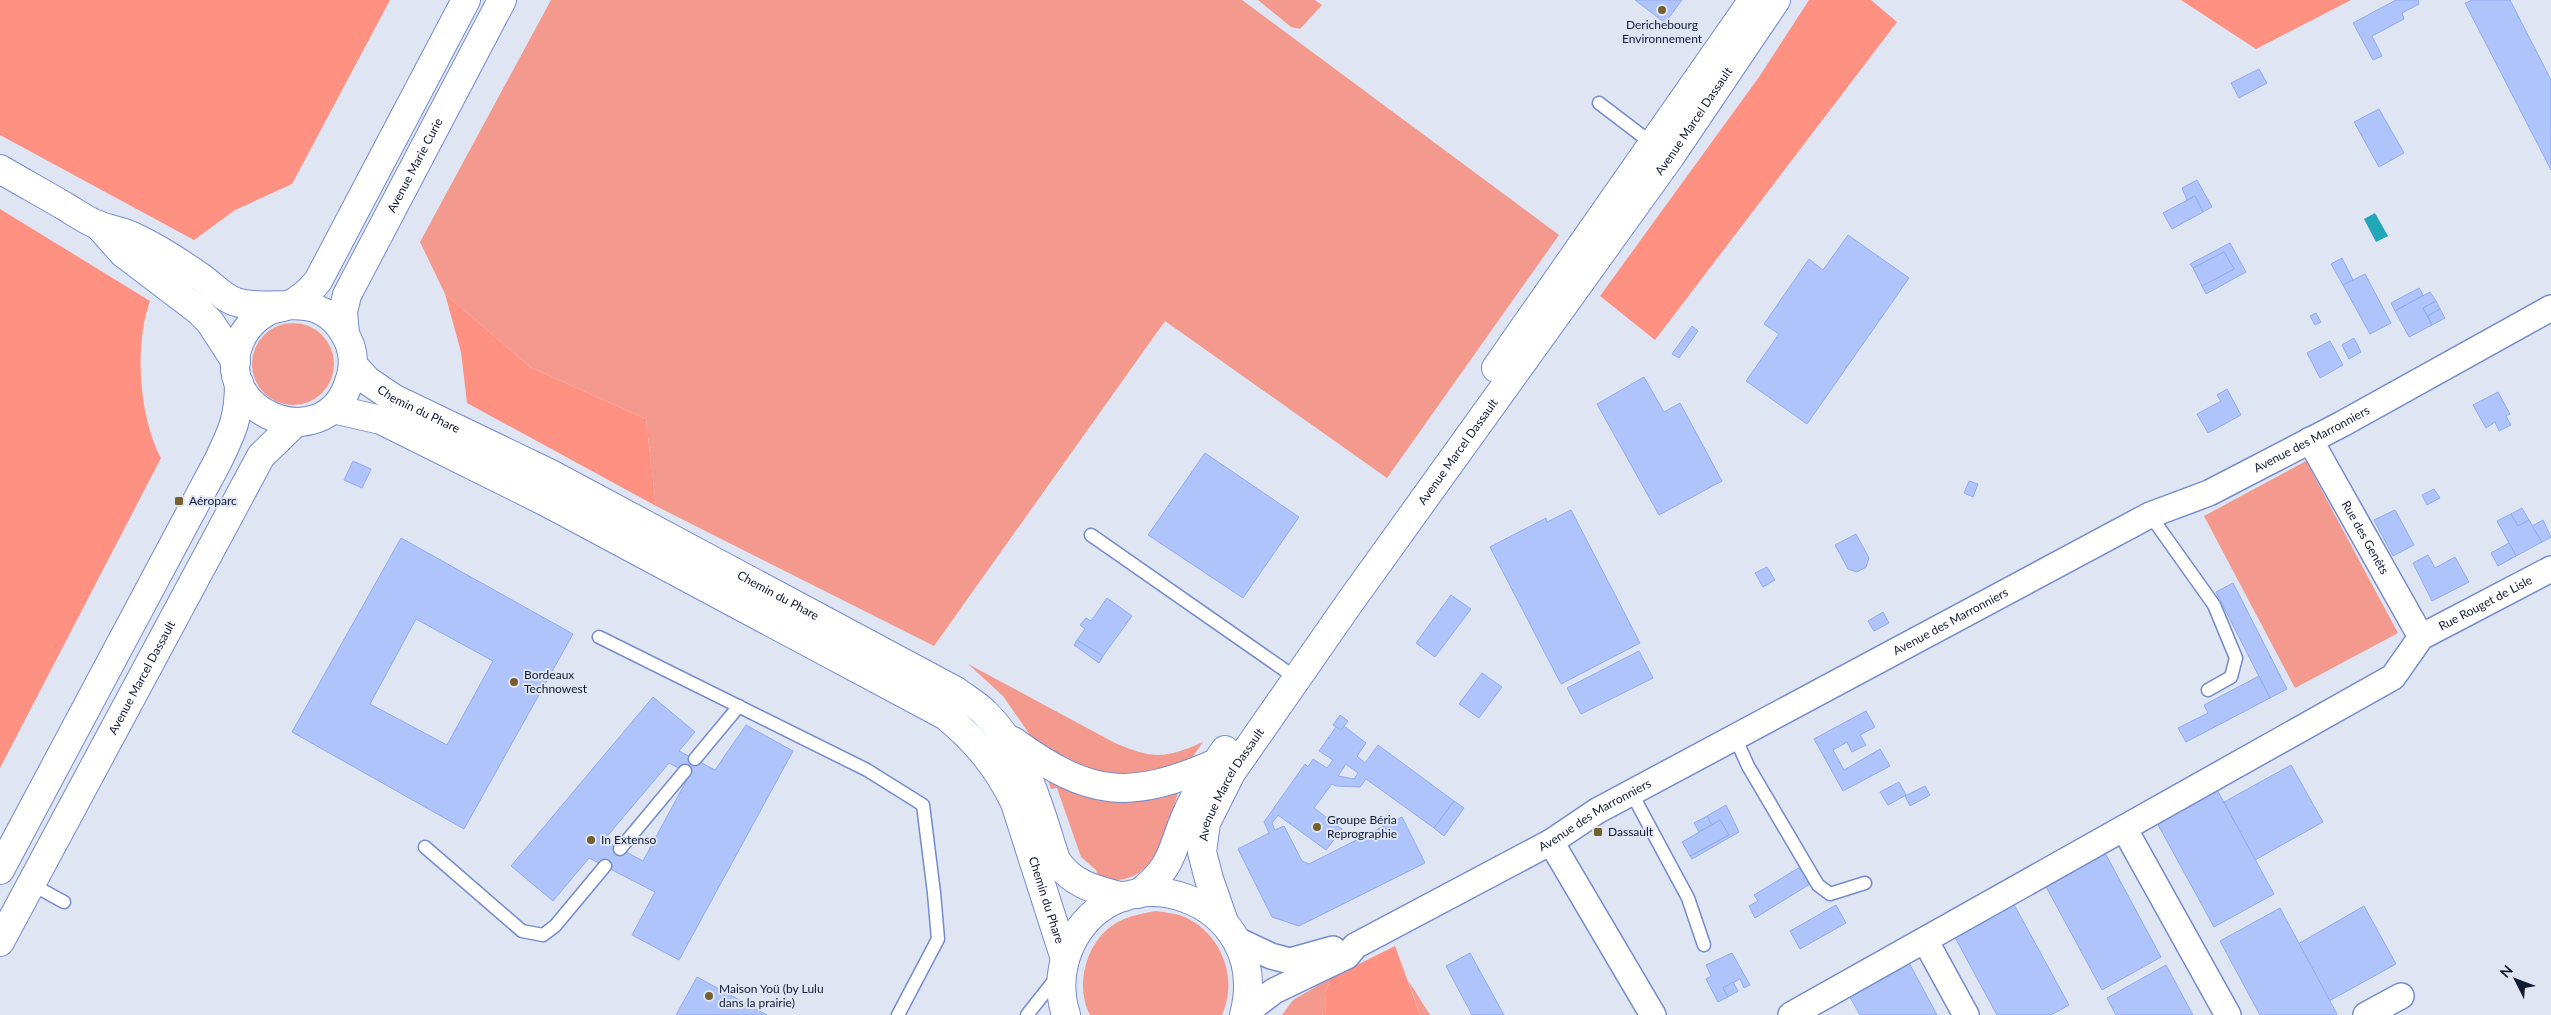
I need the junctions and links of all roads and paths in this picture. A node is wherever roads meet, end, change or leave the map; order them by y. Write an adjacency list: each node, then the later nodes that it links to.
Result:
1 (466, 0): 9 (main road)
2 (502, 0): 11 (main road, Avenue Marie Curie)
3 (1753, 0): 6 (main road, Avenue Marcel Dassault)
4 (1776, 0): 6 (main road, Avenue Marcel Dassault)
5 (1599, 103): 6 (lane)
6 (1662, 151): 22 (main road, Avenue Marcel Dassault)
7 (0, 169): 8 (main road)
8 (98, 225): 9 (main road); 13 (main road)
9 (289, 305): 11 (main road); 13 (main road)
10 (2551, 308): 16 (street, Avenue des Marronniers)
11 (346, 334): 12 (main road)
12 (353, 365): 14 (main road); 25 (main road, Chemin du Phare)
13 (237, 373): 15 (main road); 36 (main road)
14 (333, 409): 15 (main road); 46 (main road, Chemin du Phare)
15 (295, 423): 37 (main road, Avenue Marcel Dassault)
16 (2310, 440): 17 (street, Avenue des Marronniers); 21 (street, Rue des Genêts)
17 (2150, 515): 23 (lane); 26 (street, Avenue des Marronniers)
18 (1091, 535): 22 (lane)
19 (2551, 569): 21 (street, Rue Rouget de Lisle)
20 (599, 637): 24 (lane)
21 (2421, 637): 31 (street)
22 (1289, 673): 28 (main road, Avenue Marcel Dassault); 41 (main road, Avenue Marcel Dassault)
23 (2208, 690)
24 (739, 706): 27 (lane); 49 (lane)
25 (1004, 734): 28 (main road); 39 (main road, Chemin du Phare)
26 (1735, 737): 30 (street, Avenue des Marronniers); 38 (lane)
27 (695, 759)
28 (1216, 763): 39 (main road, Avenue Marcel Dassault)
29 (684, 771): 34 (lane)
30 (1631, 792): 32 (street, Avenue des Marronniers); 44 (lane)
31 (2124, 828): 42 (street); 55 (street)
32 (1551, 842): 45 (street, Avenue des Marronniers); 52 (street)
33 (425, 847): 35 (lane)
34 (620, 849)
35 (605, 866)
36 (0, 869)
37 (31, 884): 40 (lane); 43 (main road, Avenue Marcel Dassault)
38 (1865, 884)
39 (1131, 895): 41 (main road); 46 (main road)
40 (64, 902)
41 (1230, 931): 45 (street, Avenue des Marronniers); 48 (main road, Avenue Marcel Dassault)
42 (1925, 940): 53 (street); 54 (street)
43 (0, 942)
44 (1704, 945)
45 (1355, 946): 48 (street, Avenue des Marronniers)
46 (1064, 963): 50 (lane); 51 (main road)
47 (2401, 996): 56 (street)
48 (1244, 1014)
49 (898, 1015)
50 (1027, 1015)
51 (1066, 1015)
52 (1653, 1015)
53 (1791, 1015)
54 (1966, 1015)
55 (2228, 1015)
56 (2366, 1015)

